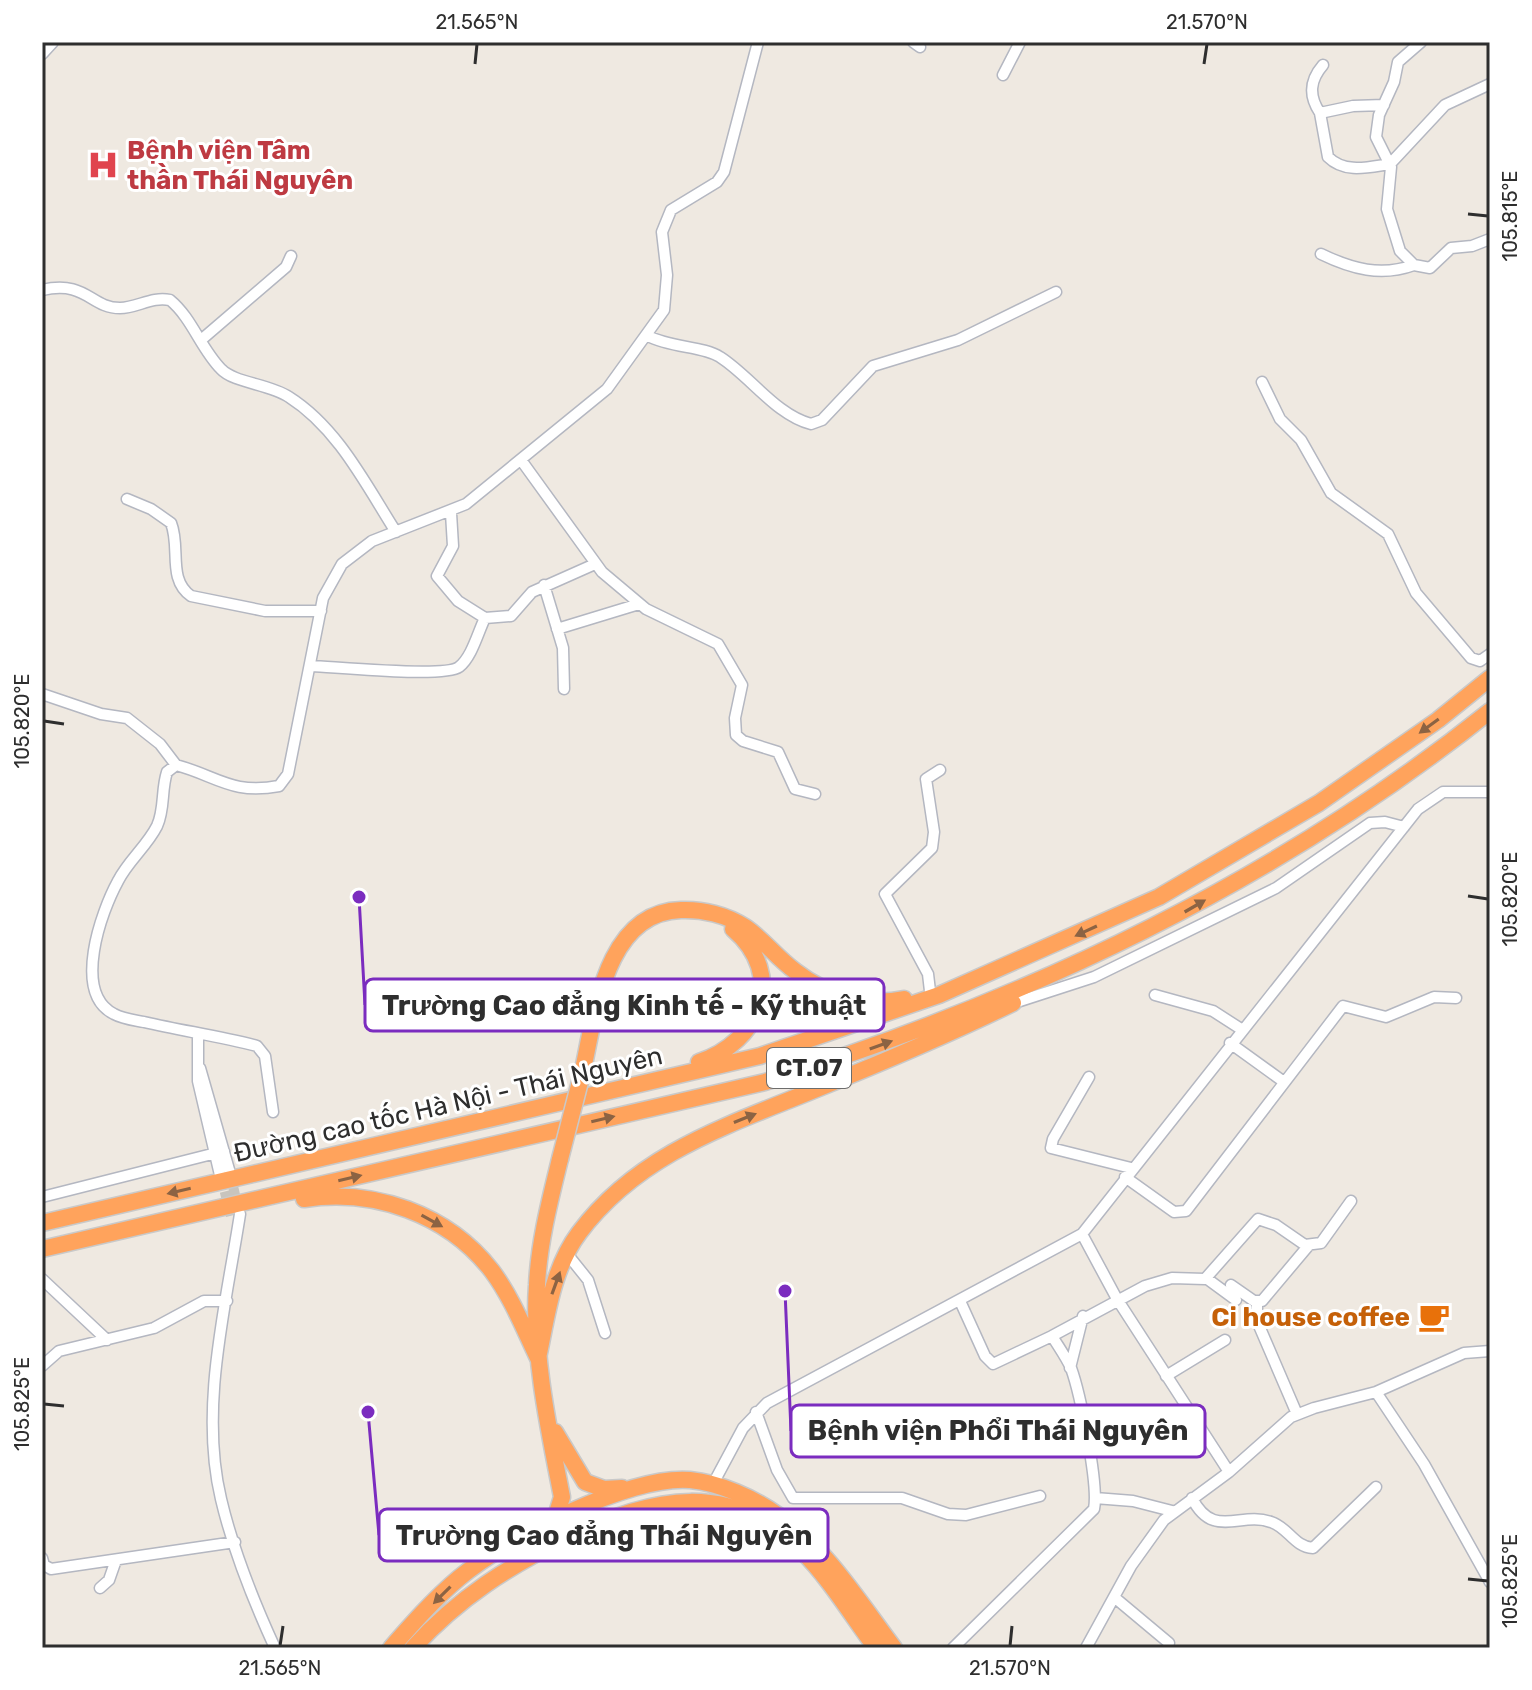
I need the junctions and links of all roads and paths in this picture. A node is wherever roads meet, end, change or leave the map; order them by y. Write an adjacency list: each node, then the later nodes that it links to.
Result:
1 (53, 42): 5 (street)
2 (758, 42): 18 (street)
3 (1020, 42): 7 (street)
4 (1421, 42): 9 (street)
5 (42, 54)
6 (1323, 65): 10 (street)
7 (1003, 75)
8 (1490, 84): 11 (street)
9 (1384, 105): 10 (street); 11 (street)
10 (1320, 113): 11 (street)
11 (1390, 164): 15 (street)
12 (1490, 239): 15 (street)
13 (1321, 254): 15 (street)
14 (291, 256): 19 (street)
15 (1414, 265)
16 (42, 290): 19 (street)
17 (1056, 292): 18 (street)
18 (648, 336): 21 (street)
19 (201, 340): 24 (street)
20 (1262, 382): 33 (street)
21 (521, 460): 23 (street); 25 (street)
22 (127, 499): 28 (street)
23 (451, 513): 24 (street); 29 (street)
24 (396, 532): 28 (street)
25 (595, 564): 26 (street); 27 (street)
26 (544, 585): 29 (street); 30 (street)
27 (639, 604): 30 (street); 40 (street)
28 (321, 611): 32 (street)
29 (485, 618): 32 (street)
30 (557, 629): 34 (street)
31 (1490, 654): 33 (street)
32 (312, 666): 37 (street)
33 (1485, 669): 44 (highway, Đường cao tốc Hà Nội - Thái Nguyên / CT.07, one-way to 44)
34 (564, 689)
35 (42, 694): 37 (street)
36 (1490, 711): 43 (highway, Đường cao tốc Hà Nội - Thái Nguyên / CT.07, one-way to 36)
37 (176, 765): 50 (street)
38 (940, 770): 45 (street)
39 (1490, 792): 41 (street)
40 (815, 794)
41 (1404, 827): 48 (street); 49 (street)
42 (717, 914): 45 (highway); 55 (highway); 81 (highway, bridge)
43 (1169, 921): 48 (highway); 65 (highway, Đường cao tốc Hà Nội - Thái Nguyên / CT.07, one-way to 43)
44 (1048, 949): 45 (highway); 55 (highway, Đường cao tốc Hà Nội - Thái Nguyên / CT.07)
45 (930, 991)
46 (1155, 995): 49 (street)
47 (1456, 998): 53 (street)
48 (1014, 1003): 66 (highway, one-way to 48)
49 (1241, 1029): 51 (street)
50 (198, 1035): 54 (street); 56 (street)
51 (1230, 1043): 53 (street); 57 (street)
52 (1089, 1077): 57 (street)
53 (1284, 1082): 57 (street)
54 (273, 1112)
55 (419, 1136): 62 (highway, Đường cao tốc Hà Nội - Thái Nguyên / CT.07, one-way to 62)
56 (219, 1152): 58 (street); 59 (street)
57 (1128, 1173): 63 (street)
58 (225, 1174)
59 (42, 1197)
60 (1351, 1201): 64 (street)
61 (235, 1215): 72 (street)
62 (42, 1223)
63 (1082, 1234): 70 (street); 73 (street)
64 (1309, 1245): 67 (street); 74 (street)
65 (49, 1248): 81 (highway, one-way to 81)
66 (568, 1255): 76 (street); 81 (highway, one-way to 66)
67 (1206, 1278): 70 (street); 71 (street)
68 (42, 1279): 78 (street)
69 (1231, 1285): 74 (street)
70 (1117, 1299): 75 (street); 84 (street)
71 (1236, 1300)
72 (227, 1301): 78 (street); 102 (street)
73 (960, 1301): 77 (street); 86 (street)
74 (1257, 1302): 87 (street)
75 (1083, 1316): 77 (street); 83 (street)
76 (605, 1333)
77 (1052, 1336): 83 (street)
78 (107, 1340): 82 (street)
79 (1225, 1340): 84 (street)
80 (1490, 1351): 85 (street)
81 (538, 1358): 88 (highway)
82 (42, 1366)
83 (1070, 1368): 96 (street)
84 (1166, 1376): 90 (street)
85 (1376, 1392): 87 (street); 106 (street)
86 (756, 1412): 94 (street); 95 (street)
87 (1297, 1414): 90 (street)
88 (551, 1424): 89 (highway); 91 (highway)
89 (573, 1467): 92 (highway); 98 (highway)
90 (1229, 1472): 97 (street)
91 (557, 1474): 98 (highway); 101 (highway)
92 (643, 1486): 94 (highway); 98 (highway)
93 (1376, 1487): 97 (street)
94 (712, 1493): 99 (highway); 113 (highway); 114 (highway)
95 (1040, 1496)
96 (1095, 1498): 100 (street); 115 (street)
97 (1192, 1498): 100 (street)
98 (581, 1508): 99 (highway); 101 (highway); 103 (highway)
99 (631, 1510): 103 (highway)
100 (1172, 1511): 108 (street)
101 (540, 1529): 111 (highway, one-way to 111)
102 (235, 1542): 104 (street); 110 (street)
103 (548, 1547): 112 (highway)
104 (116, 1560): 105 (street); 107 (street)
105 (44, 1566)
106 (1490, 1582)
107 (100, 1588)
108 (1114, 1597): 109 (street); 116 (street)
109 (1169, 1643)
110 (275, 1648)
111 (391, 1648)
112 (413, 1648)
113 (876, 1648)
114 (894, 1648)
115 (953, 1648)
116 (1086, 1648)

